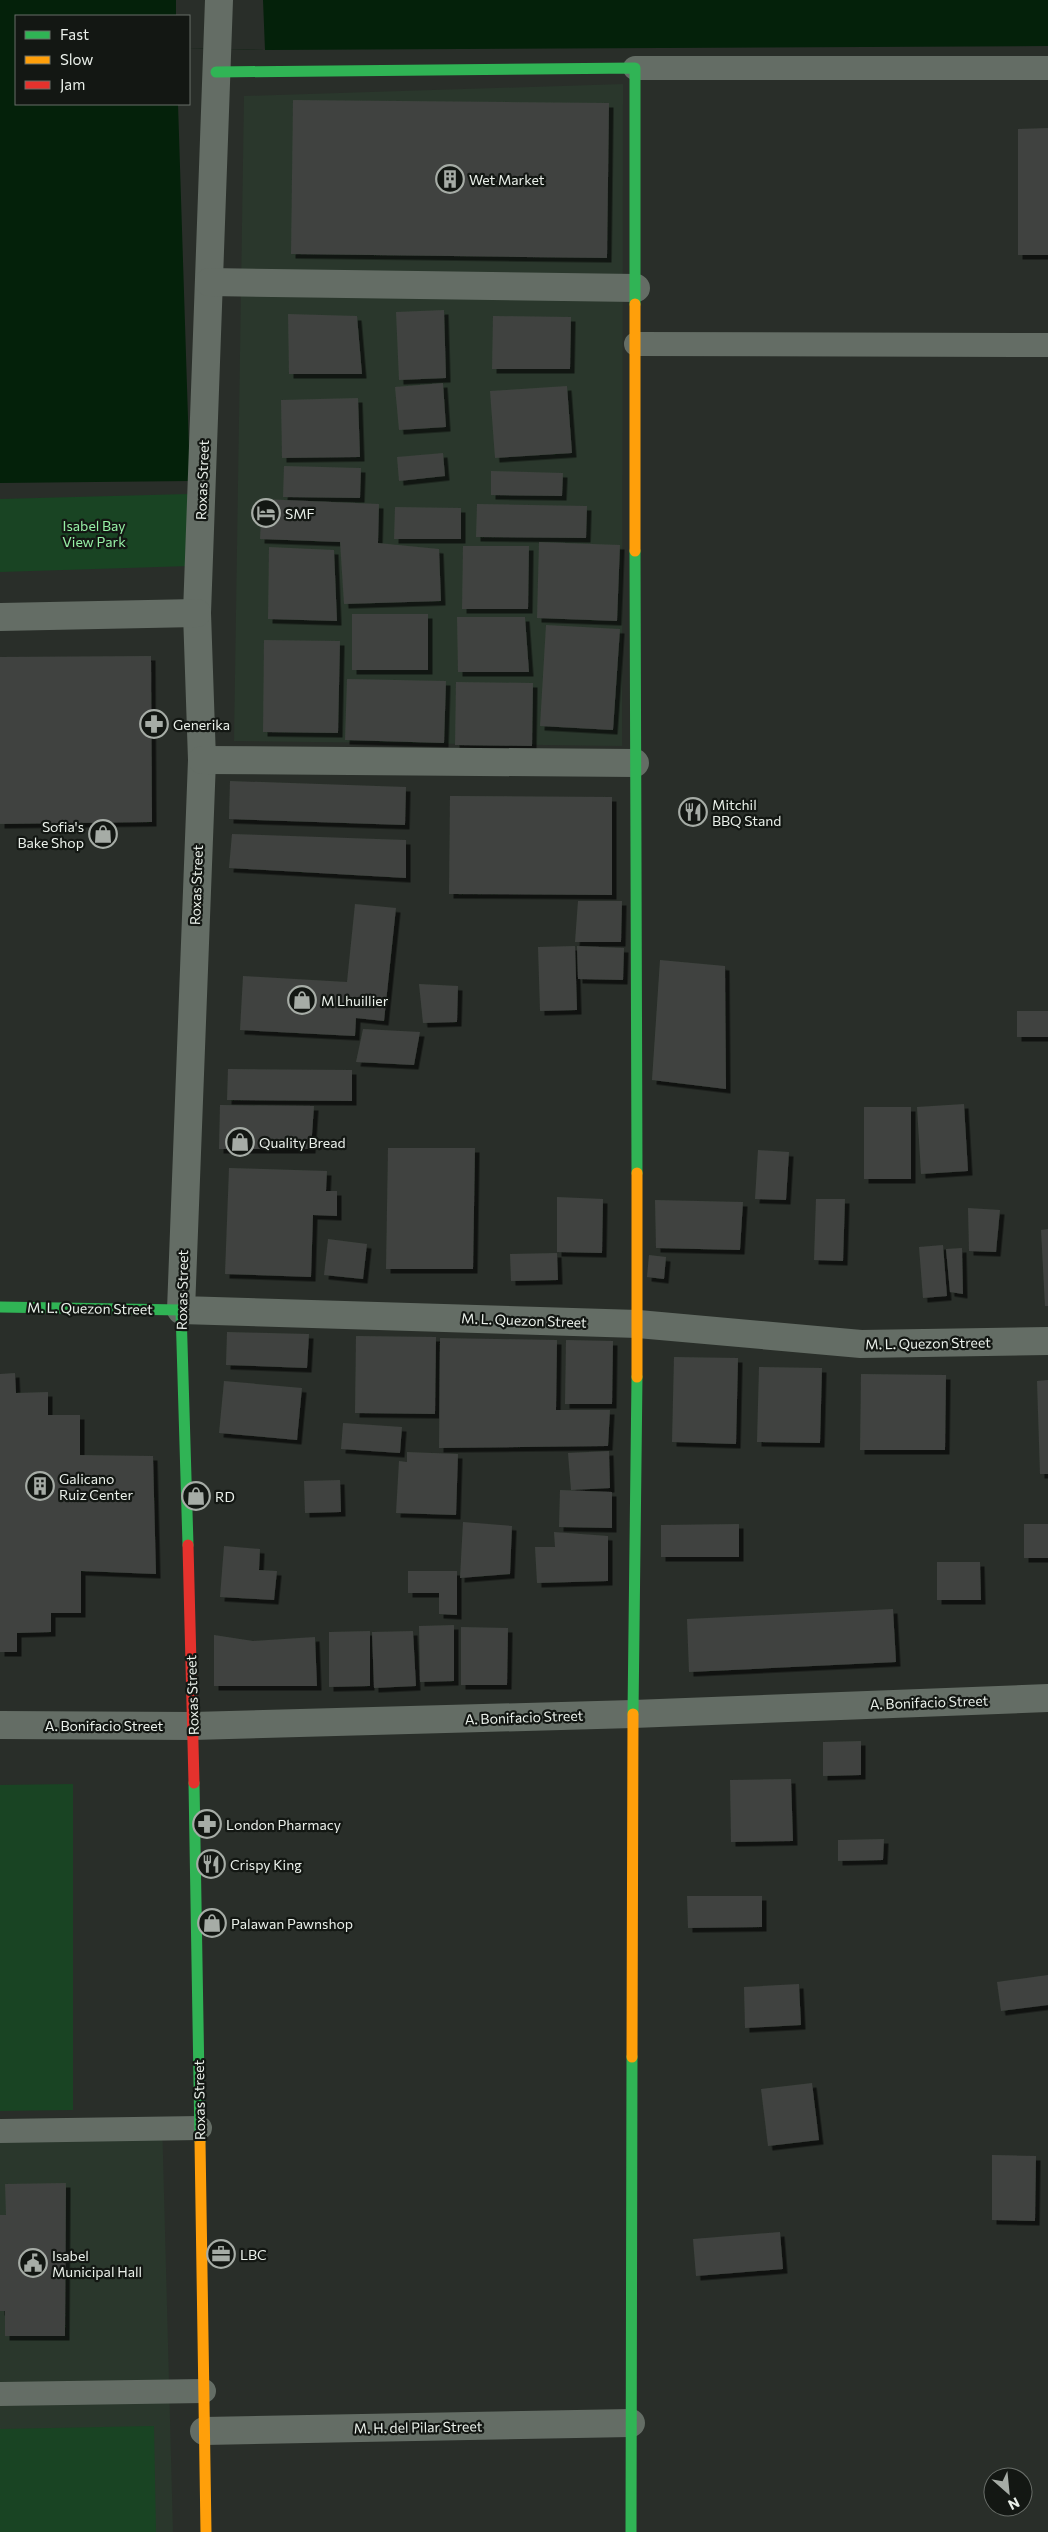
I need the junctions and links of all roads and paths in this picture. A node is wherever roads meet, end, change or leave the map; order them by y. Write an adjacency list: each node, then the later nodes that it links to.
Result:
1 (219, 0): 2 (street, Roxas Street)
2 (218, 60): 3 (street); 5 (street, Roxas Street)
3 (636, 68): 4 (lane); 6 (street)
4 (1048, 68)
5 (209, 282): 6 (street); 9 (street, Roxas Street)
6 (636, 288): 7 (street)
7 (636, 344): 8 (lane); 12 (street)
8 (1048, 345)
9 (197, 613): 10 (street); 11 (street, Roxas Street)
10 (0, 617)
11 (202, 760): 12 (street); 14 (street, Roxas Street)
12 (635, 763): 15 (street)
13 (0, 1307): 14 (street, M. L. Quezon Street)
14 (181, 1310): 15 (street, M. L. Quezon Street); 20 (street, Roxas Street)
15 (638, 1324): 16 (street, M. L. Quezon Street); 18 (street)
16 (1048, 1341)
17 (1048, 1698): 18 (street, A. Bonifacio Street)
18 (633, 1714): 20 (street, A. Bonifacio Street); 25 (street)
19 (0, 1725): 20 (street, A. Bonifacio Street)
20 (194, 1726): 21 (street, Roxas Street)
21 (200, 2128): 22 (lane); 23 (street, Roxas Street)
22 (0, 2131)
23 (204, 2391): 24 (lane); 26 (street, Roxas Street)
24 (0, 2394)
25 (631, 2423): 26 (street, M. H. del Pilar Street); 28 (street)
26 (204, 2431): 27 (street, Roxas Street)
27 (206, 2532)
28 (631, 2532)

